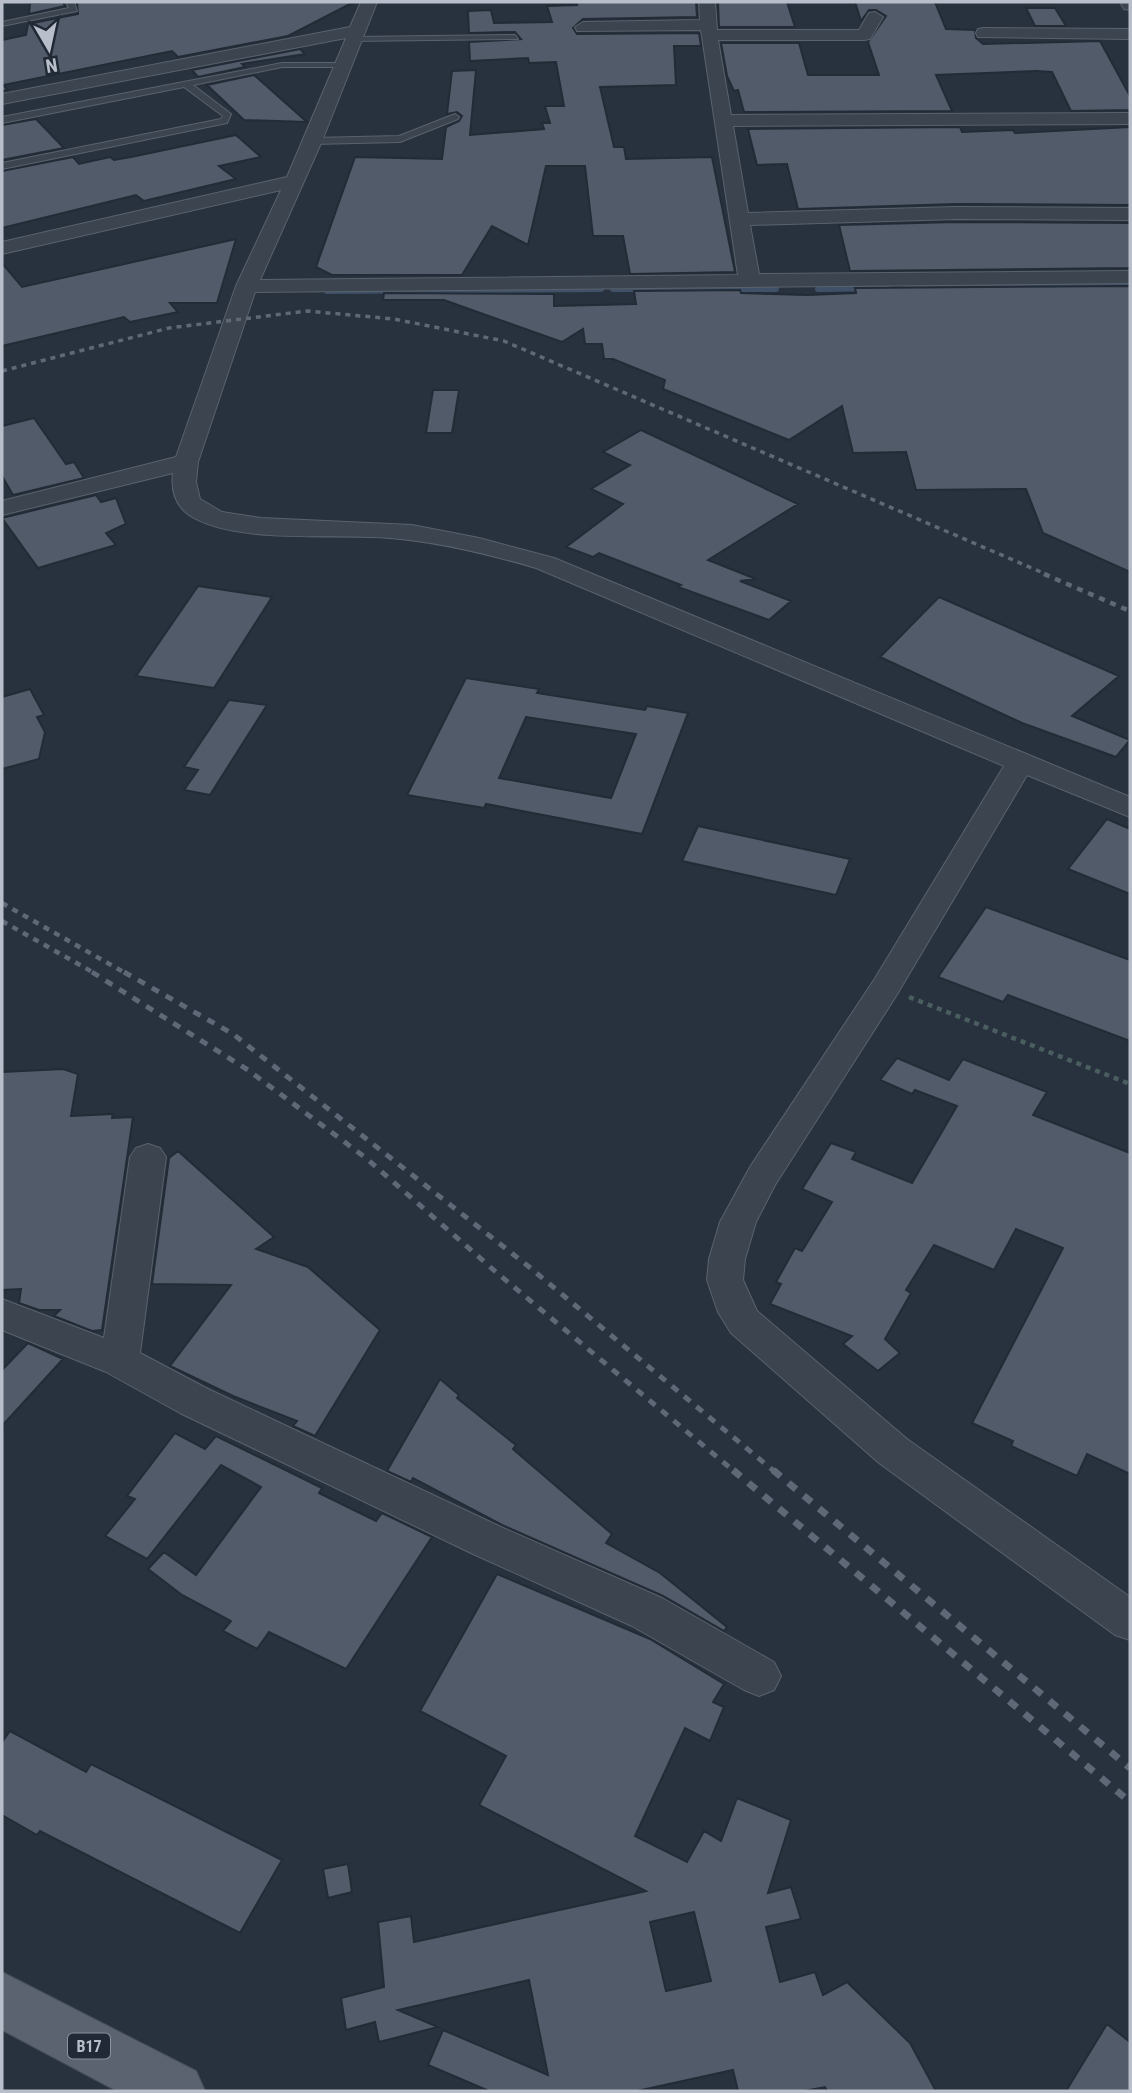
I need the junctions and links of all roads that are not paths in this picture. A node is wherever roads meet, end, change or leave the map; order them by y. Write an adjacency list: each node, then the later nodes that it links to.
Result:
1 (71, 2): 5 (lane)
2 (369, 2): 10 (street)
3 (706, 2): 7 (street)
4 (875, 17): 7 (street)
5 (2, 24)
6 (583, 27): 7 (street)
7 (709, 30): 18 (street)
8 (984, 33): 9 (street)
9 (1130, 33)
10 (354, 35): 11 (lane); 12 (street); 14 (street)
11 (515, 37)
12 (343, 65): 13 (lane); 19 (street)
13 (186, 84): 17 (lane); 20 (lane)
14 (2, 99)
15 (455, 117): 19 (lane)
16 (1130, 118): 18 (street)
17 (2, 120)
18 (723, 121): 23 (street)
19 (313, 141): 21 (street)
20 (2, 166)
21 (295, 181): 24 (street); 27 (street)
22 (1130, 214): 23 (street)
23 (739, 219): 26 (street)
24 (2, 248)
25 (1130, 277): 26 (street)
26 (749, 280): 27 (street)
27 (247, 286): 28 (street)
28 (186, 462): 29 (street); 30 (street)
29 (2, 508)
30 (1021, 762): 31 (street); 35 (street)
31 (1130, 808)
32 (148, 1157): 34 (street)
33 (2, 1314): 34 (street)
34 (120, 1361): 36 (street)
35 (1130, 1621)
36 (759, 1676)
37 (2, 2000): 38 (main road, B17)
38 (176, 2091)

